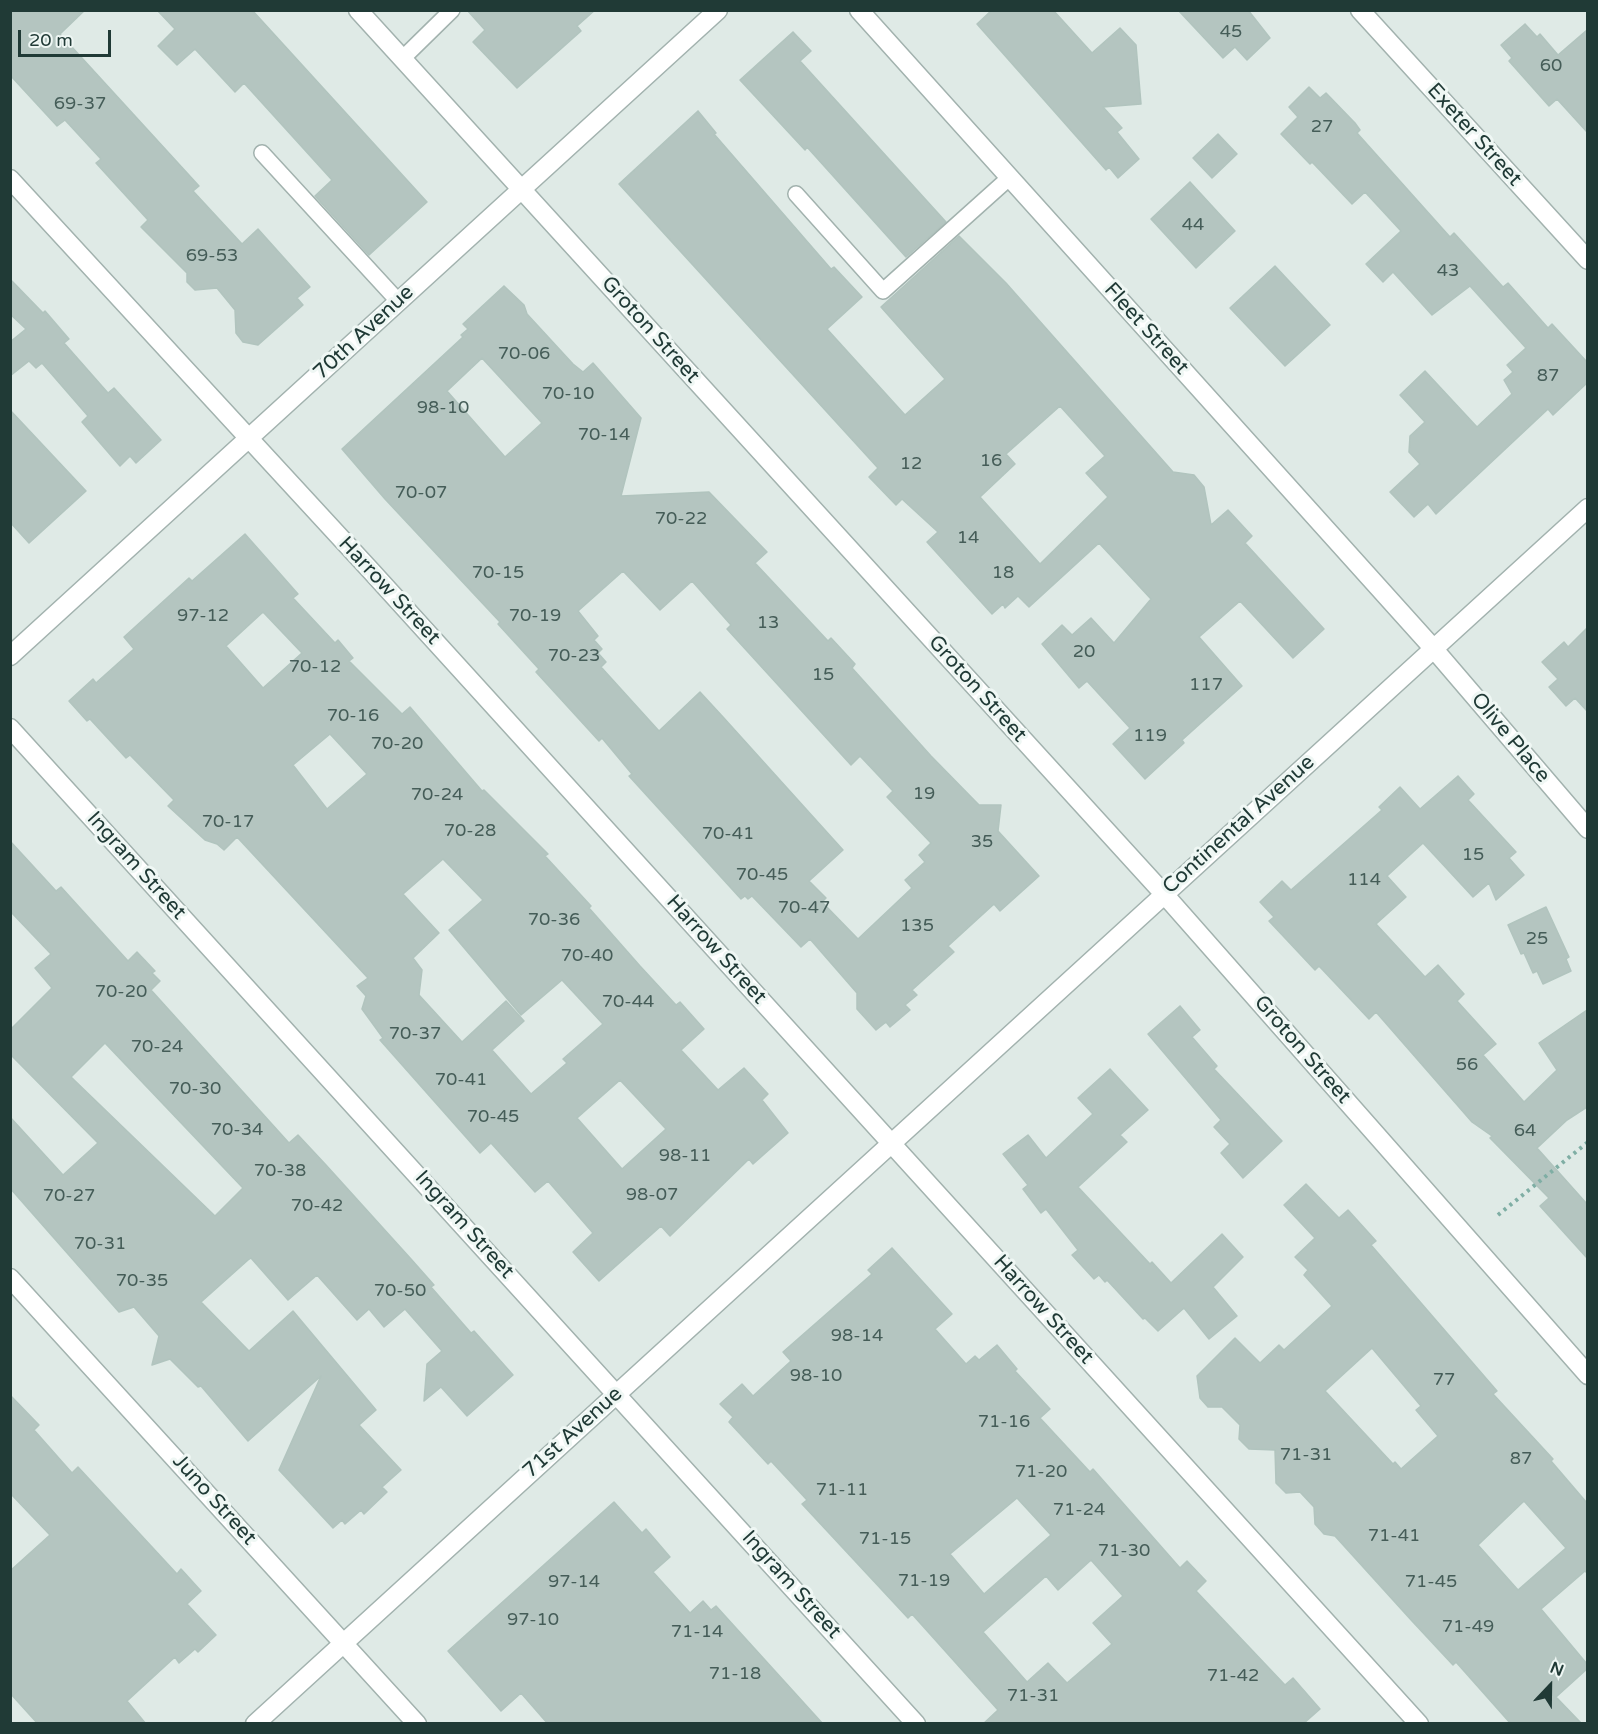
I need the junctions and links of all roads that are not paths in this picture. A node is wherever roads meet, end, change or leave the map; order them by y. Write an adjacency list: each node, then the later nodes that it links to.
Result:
1 (358, 10): 6 (street, Groton Street)
2 (452, 10): 6 (lane)
3 (718, 10): 10 (street, 70th Avenue)
4 (859, 10): 8 (street, Fleet Street)
5 (1360, 10): 12 (street, Exeter Street)
6 (402, 59): 10 (street, Groton Street)
7 (262, 153): 13 (lane)
8 (1009, 178): 11 (lane); 16 (street, Fleet Street)
9 (10, 179): 14 (street, Harrow Street)
10 (521, 189): 13 (street, 70th Avenue); 20 (street, Groton Street)
11 (795, 194)
12 (1587, 260)
13 (398, 301): 14 (street, 70th Avenue)
14 (248, 439): 17 (street, 70th Avenue); 21 (street, Harrow Street)
15 (1587, 508): 16 (street, Continental Avenue)
16 (1433, 648): 19 (street, Olive Place); 20 (street, Continental Avenue)
17 (10, 656)
18 (10, 728): 24 (street, Ingram Street)
19 (1587, 829)
20 (1164, 894): 21 (street, Continental Avenue); 23 (street, Groton Street)
21 (891, 1143): 24 (street, 71st Avenue); 29 (street, Harrow Street)
22 (10, 1278): 25 (street, Juno Street)
23 (1587, 1375)
24 (617, 1393): 25 (street, 71st Avenue); 28 (street, Ingram Street)
25 (344, 1642): 26 (street, 71st Avenue); 27 (street, Juno Street)
26 (255, 1724)
27 (417, 1724)
28 (916, 1724)
29 (1419, 1724)

